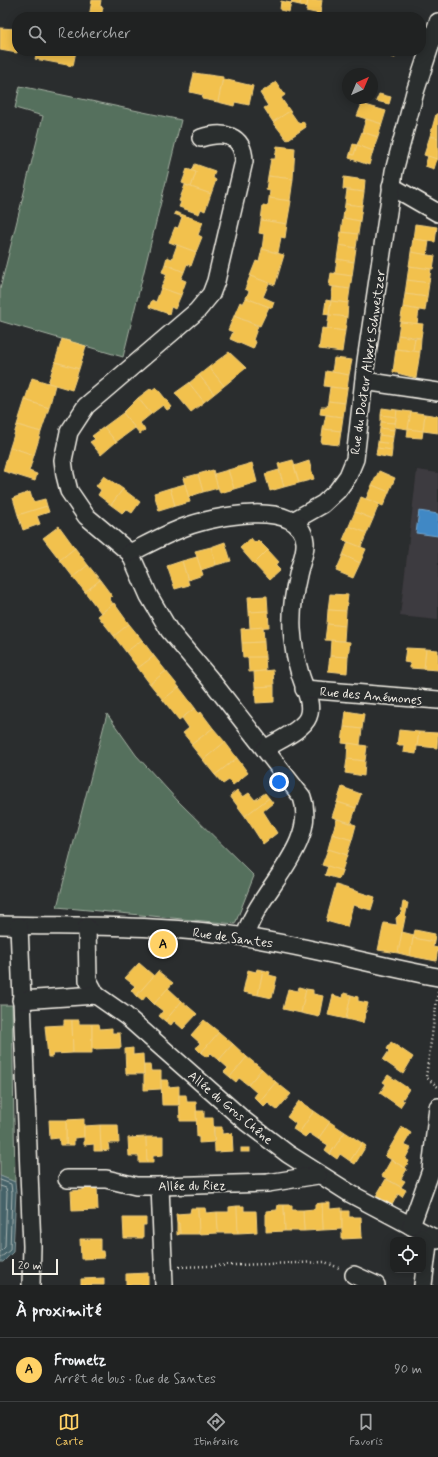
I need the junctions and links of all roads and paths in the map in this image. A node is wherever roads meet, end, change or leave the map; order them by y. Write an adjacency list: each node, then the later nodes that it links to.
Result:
1 (438, 22): 3 (street, Rue du Docteur Albert Schweitzer)
2 (201, 138): 8 (street)
3 (391, 186): 4 (street); 5 (street, Rue du Docteur Albert Schweitzer)
4 (438, 213)
5 (364, 381): 6 (street); 7 (street, Rue du Docteur Albert Schweitzer)
6 (438, 392)
7 (293, 521): 8 (street); 9 (street)
8 (130, 553): 11 (street)
9 (304, 689): 10 (street, Rue des Anémones); 11 (street)
10 (438, 700)
11 (265, 749): 15 (street)
12 (0, 925): 13 (street, Rue de Santes)
13 (19, 926): 14 (street, Rue de Santes); 19 (street)
14 (87, 927): 15 (street, Rue de Santes); 18 (street)
15 (245, 937): 16 (street, Rue de Santes)
16 (438, 977)
17 (438, 990): 20 (path)
18 (96, 995): 19 (street); 22 (street, Allée du Gros Chêne)
19 (21, 1000): 29 (street)
20 (438, 1087)
21 (437, 1115): 25 (street)
22 (318, 1175): 24 (street, Allée du Riez); 25 (street, Allée du Gros Chêne)
23 (67, 1179): 24 (street, Allée du Riez)
24 (160, 1186): 27 (street)
25 (411, 1226): 26 (street, Allée du Gros Chêne)
26 (434, 1238): 32 (street)
27 (163, 1268): 28 (path); 30 (street)
28 (354, 1275): 31 (street)
29 (31, 1285)
30 (164, 1285)
31 (376, 1285)
32 (424, 1285)

